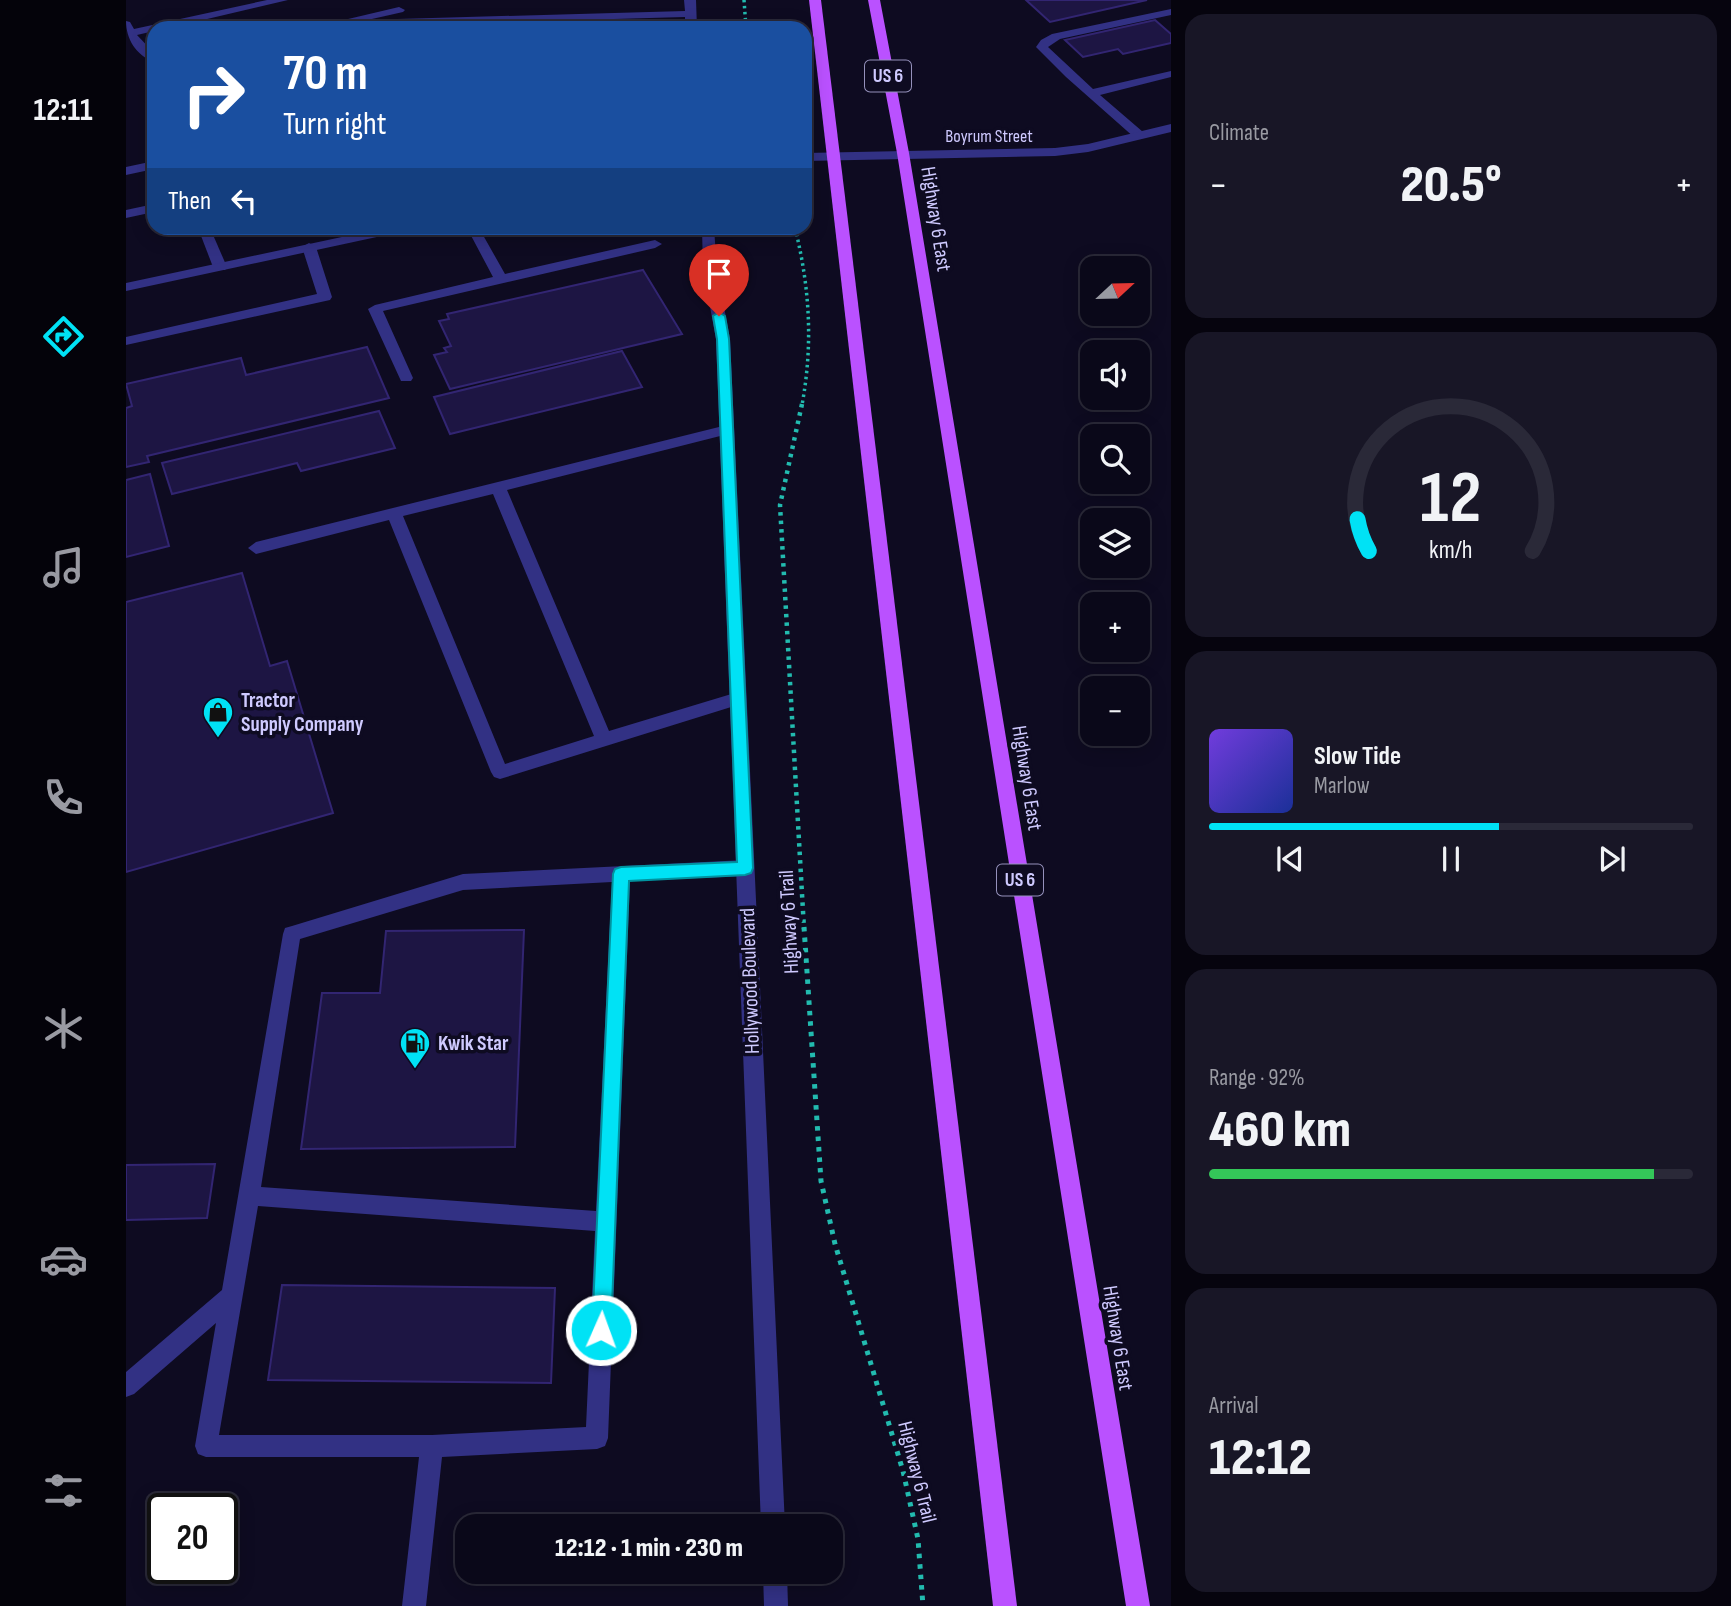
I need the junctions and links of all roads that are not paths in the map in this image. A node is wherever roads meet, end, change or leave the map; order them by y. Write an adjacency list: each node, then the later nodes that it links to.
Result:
1 (282, 0): 8 (street)
2 (690, 0): 6 (street)
3 (815, 0): 19 (main road)
4 (874, 0): 18 (main road, Highway 6 East / US 6)
5 (1171, 12): 15 (street)
6 (690, 14): 7 (street); 10 (street)
7 (398, 15): 9 (street)
8 (166, 21)
9 (360, 21)
10 (690, 21)
11 (147, 25): 12 (street)
12 (128, 28): 13 (street)
13 (147, 52)
14 (1171, 74): 15 (street)
15 (1091, 93): 17 (street)
16 (1171, 128): 17 (street, Boyrum Street)
17 (1139, 135): 18 (street, Boyrum Street)
18 (903, 153): 19 (street, Boyrum Street); 54 (main road, Highway 6 East / US 6)
19 (834, 155): 20 (street, Boyrum Street); 53 (main road)
20 (812, 157)
21 (147, 166): 22 (street)
22 (126, 171)
23 (147, 210): 24 (street)
24 (126, 214)
25 (207, 235): 31 (street)
26 (366, 235): 30 (street)
27 (477, 235): 32 (street)
28 (708, 235): 36 (street, Hollywood Boulevard)
29 (655, 243): 32 (street)
30 (309, 247): 31 (street); 34 (street)
31 (220, 267): 33 (street)
32 (501, 279): 35 (street)
33 (126, 287)
34 (126, 341)
35 (406, 378)
36 (727, 430): 37 (street); 40 (street, Hollywood Boulevard)
37 (498, 487): 38 (street); 41 (street)
38 (394, 513): 39 (street); 41 (street)
39 (256, 548)
40 (738, 698): 41 (street); 42 (street, Hollywood Boulevard)
41 (605, 741)
42 (745, 868): 43 (street); 49 (street, Hollywood Boulevard)
43 (621, 874): 44 (street); 45 (street)
44 (249, 1196): 45 (street); 46 (street)
45 (606, 1222): 48 (street)
46 (232, 1296): 47 (street); 48 (street)
47 (126, 1386)
48 (432, 1446): 51 (street)
49 (772, 1514)
50 (775, 1584): 52 (street)
51 (414, 1606)
52 (776, 1606)
53 (1005, 1606)
54 (1138, 1606)

